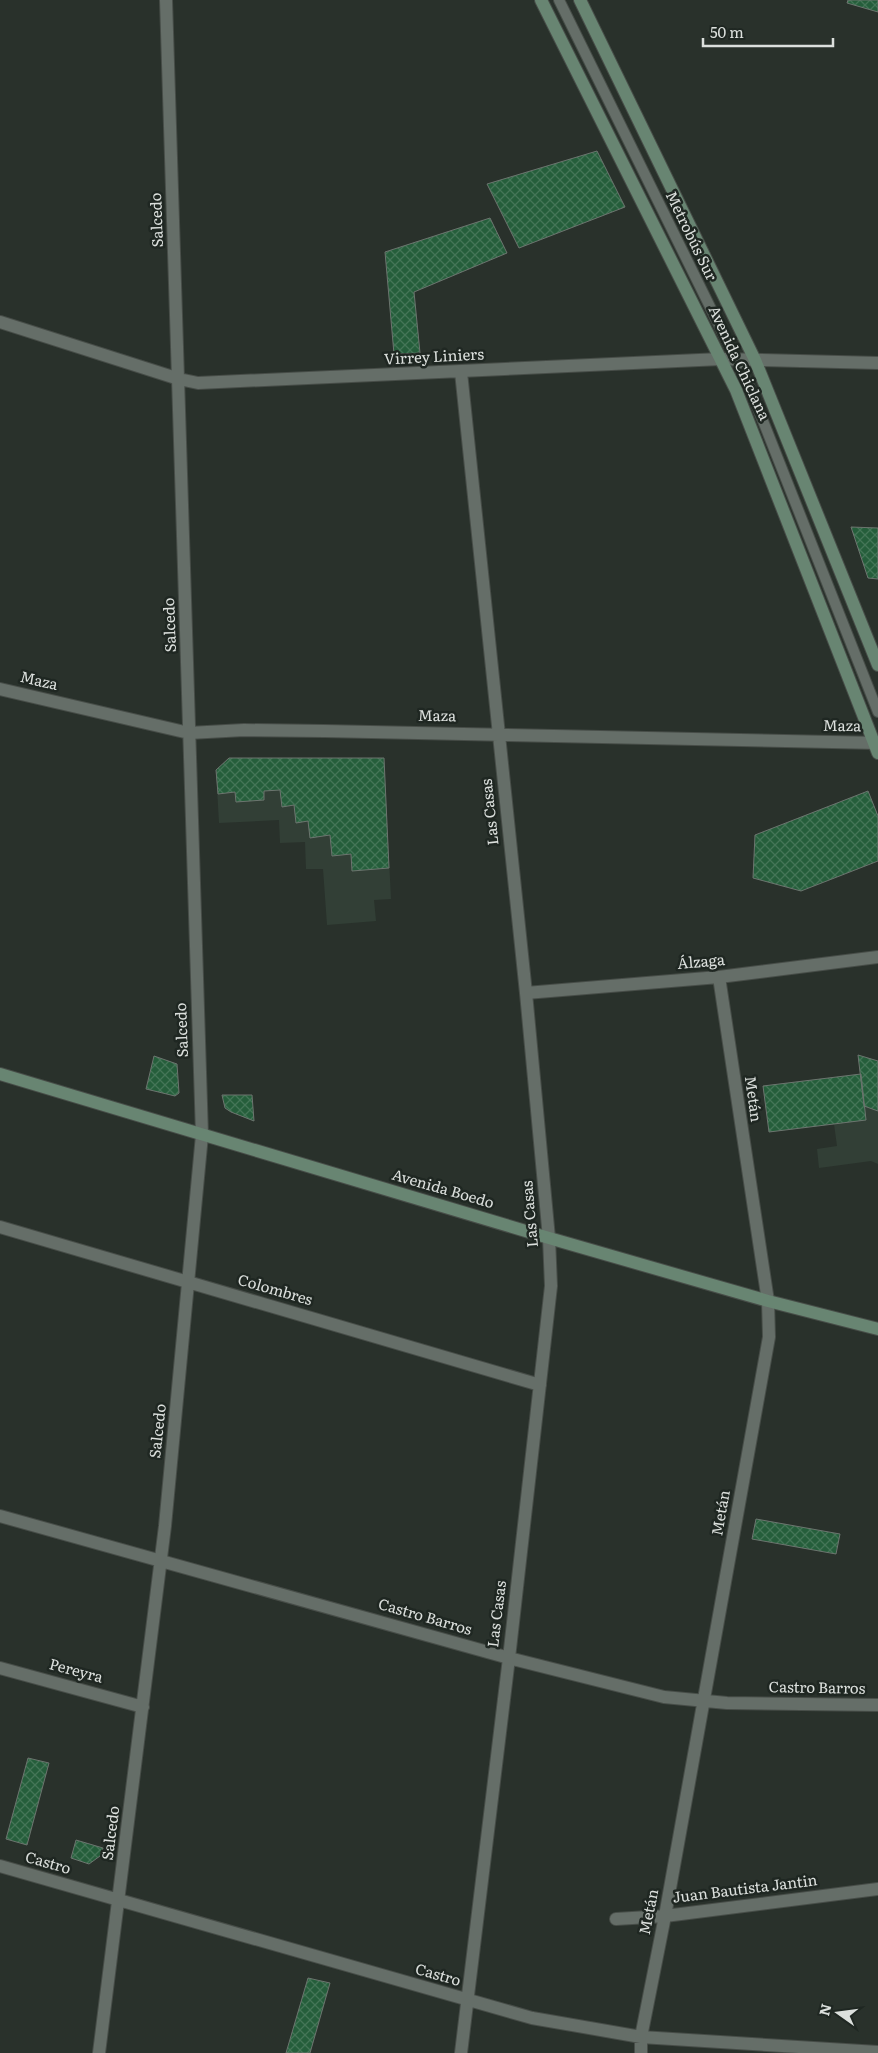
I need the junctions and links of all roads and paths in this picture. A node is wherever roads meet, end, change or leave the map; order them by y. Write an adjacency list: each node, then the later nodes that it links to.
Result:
1 (166, 0): 11 (street, Salcedo)
2 (541, 0): 6 (main road, Avenida Chiclana)
3 (559, 0): 7 (lane, Metrobús Sur)
4 (580, 0): 8 (main road, Avenida Chiclana)
5 (0, 322): 11 (street, Virrey Liniers)
6 (721, 360): 7 (street, Virrey Liniers); 10 (street, Virrey Liniers); 17 (main road, Avenida Chiclana)
7 (735, 360): 8 (street, Virrey Liniers); 14 (lane, Metrobús Sur)
8 (755, 360): 9 (street, Virrey Liniers); 12 (main road, Avenida Chiclana)
9 (878, 363)
10 (461, 372): 11 (street, Virrey Liniers); 16 (street, Las Casas)
11 (179, 379): 15 (street, Salcedo)
12 (878, 666)
13 (0, 689): 15 (street, Maza)
14 (878, 712)
15 (189, 733): 16 (street, Maza); 22 (street, Salcedo)
16 (499, 734): 17 (street, Maza); 20 (street, Las Casas)
17 (877, 746)
18 (878, 957): 19 (street, Álzaga)
19 (718, 978): 20 (street, Álzaga); 26 (street, Metán)
20 (526, 993): 24 (street, Las Casas)
21 (0, 1074): 22 (main road, Avenida Boedo)
22 (202, 1135): 24 (main road, Avenida Boedo); 25 (street, Salcedo)
23 (0, 1227): 25 (street, Colombres)
24 (549, 1238): 26 (main road, Avenida Boedo); 28 (street, Las Casas)
25 (189, 1283): 28 (street, Colombres); 30 (street, Salcedo)
26 (768, 1301): 27 (main road, Avenida Boedo); 33 (street, Metán)
27 (878, 1329)
28 (540, 1385): 31 (street, Las Casas)
29 (0, 1516): 30 (street, Castro Barros)
30 (160, 1560): 31 (street, Castro Barros); 35 (street, Salcedo)
31 (509, 1658): 33 (street, Castro Barros); 41 (street, Las Casas)
32 (0, 1668): 35 (street, Pereyra)
33 (704, 1702): 34 (street, Castro Barros); 39 (street, Metán)
34 (878, 1705)
35 (144, 1706): 38 (street, Salcedo)
36 (0, 1866): 38 (street, Castro)
37 (878, 1889): 39 (street, Juan Bautista Jantin)
38 (119, 1900): 41 (street, Castro); 44 (street, Salcedo)
39 (666, 1916): 40 (street, Juan Bautista Jantin); 42 (street, Metán)
40 (616, 1919)
41 (467, 2000): 42 (street, Castro); 45 (street, Las Casas)
42 (641, 2037): 43 (street, Castro); 46 (street, Metán)
43 (878, 2052)
44 (99, 2053)
45 (461, 2053)
46 (640, 2053)

